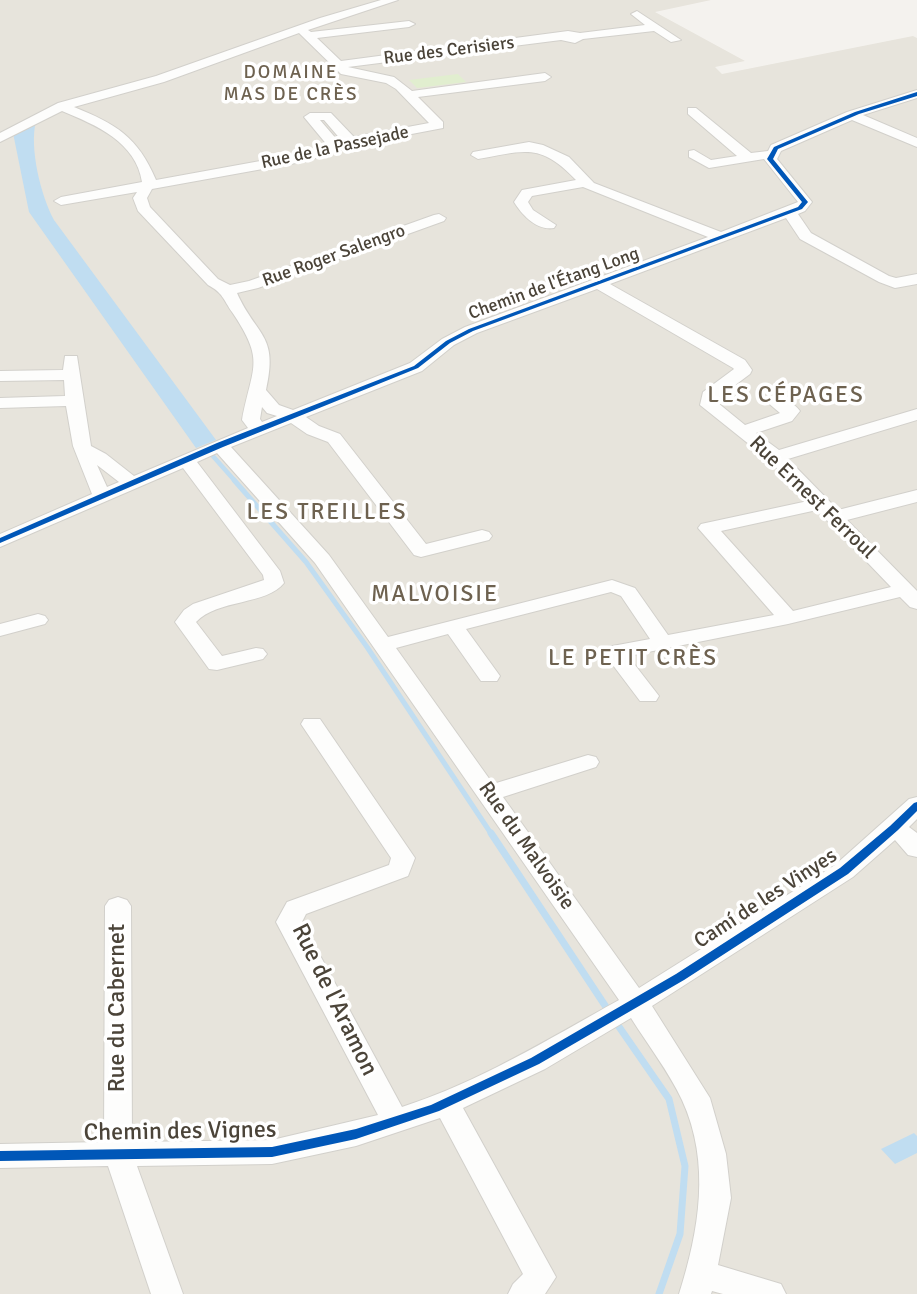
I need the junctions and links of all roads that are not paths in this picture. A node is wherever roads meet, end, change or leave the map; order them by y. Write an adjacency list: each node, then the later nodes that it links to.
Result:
1 (393, 0): 5 (street)
2 (637, 14): 4 (street)
3 (409, 24): 5 (street)
4 (655, 27): 6 (street); 7 (street, Rue des Cerisiers)
5 (304, 32): 7 (street, Rue de la Passejade); 11 (street)
6 (675, 40)
7 (338, 65): 10 (street, Rue de la Passejade)
8 (545, 77): 10 (street)
9 (917, 93): 13 (street)
10 (409, 95): 15 (street, Rue de la Passejade)
11 (62, 106): 14 (street); 23 (street)
12 (692, 111): 21 (street)
13 (851, 115): 16 (street); 19 (street)
14 (0, 138)
15 (351, 142): 17 (street, Rue de la Passejade); 17 (street)
16 (917, 143)
17 (336, 147): 23 (street, Rue de la Passejade)
18 (694, 154): 21 (street)
19 (772, 154): 21 (street); 25 (street)
20 (478, 155): 22 (street)
21 (748, 158)
22 (584, 183): 27 (street); 28 (street)
23 (147, 185): 24 (street, Rue de la Passejade); 31 (street)
24 (61, 201)
25 (788, 213): 28 (street, Chemin de l'Étang Long); 29 (street)
26 (439, 218): 31 (street, Rue Roger Salengro)
27 (549, 225)
28 (723, 238): 30 (street, Chemin de l'Étang Long)
29 (917, 279)
30 (600, 284): 38 (street, Chemin de l'Étang Long); 40 (street, Rue Ernest Ferroul)
31 (228, 290): 33 (street)
32 (0, 376): 34 (street)
33 (259, 392): 38 (street); 39 (street)
34 (71, 401): 36 (street); 42 (street)
35 (776, 401): 40 (street)
36 (0, 403)
37 (917, 414): 43 (street)
38 (293, 416): 39 (street, Chemin de l'Étang Long); 49 (street)
39 (260, 430): 41 (street, Chemin de l'Étang Long)
40 (743, 431): 43 (street, Rue Ernest Ferroul)
41 (220, 445): 44 (street, Chemin de l'Étang Long); 57 (street, Rue du Malvoisie)
42 (83, 449): 45 (street); 46 (street)
43 (776, 457): 48 (street, Rue Ernest Ferroul)
44 (186, 459): 45 (street, Chemin de l'Étang Long); 58 (street)
45 (131, 483): 46 (street, Chemin de l'Étang Long)
46 (102, 495): 50 (street, Chemin de l'Étang Long)
47 (917, 496): 48 (street)
48 (828, 510): 51 (street, Rue Ernest Ferroul); 52 (street)
49 (482, 536)
50 (0, 541)
51 (911, 597): 52 (street)
52 (788, 618): 56 (street)
53 (38, 620): 55 (street)
54 (454, 627): 56 (street); 57 (street); 59 (street)
55 (0, 630)
56 (662, 641): 60 (street)
57 (383, 645): 63 (street, Rue du Malvoisie)
58 (256, 654)
59 (489, 676)
60 (648, 696)
61 (312, 724): 70 (street, Rue de l'Aramon)
62 (588, 762): 63 (street)
63 (489, 793): 68 (street, Rue du Malvoisie)
64 (917, 805): 65 (street, Camí de les Vinyes)
65 (894, 828): 66 (street); 68 (street, Camí de les Vinyes)
66 (917, 849)
67 (118, 906): 71 (street, Rue du Cabernet)
68 (621, 1010): 69 (street, Chemin des Vignes); 73 (street, Rue du Malvoisie)
69 (446, 1103): 70 (street, Chemin des Vignes); 75 (street)
70 (395, 1120): 71 (street, Chemin des Vignes)
71 (118, 1152): 72 (street, Chemin des Vignes); 74 (street, Rue du Cabernet)
72 (0, 1156)
73 (698, 1284): 76 (street)
74 (167, 1294)
75 (524, 1294)
76 (770, 1294)

